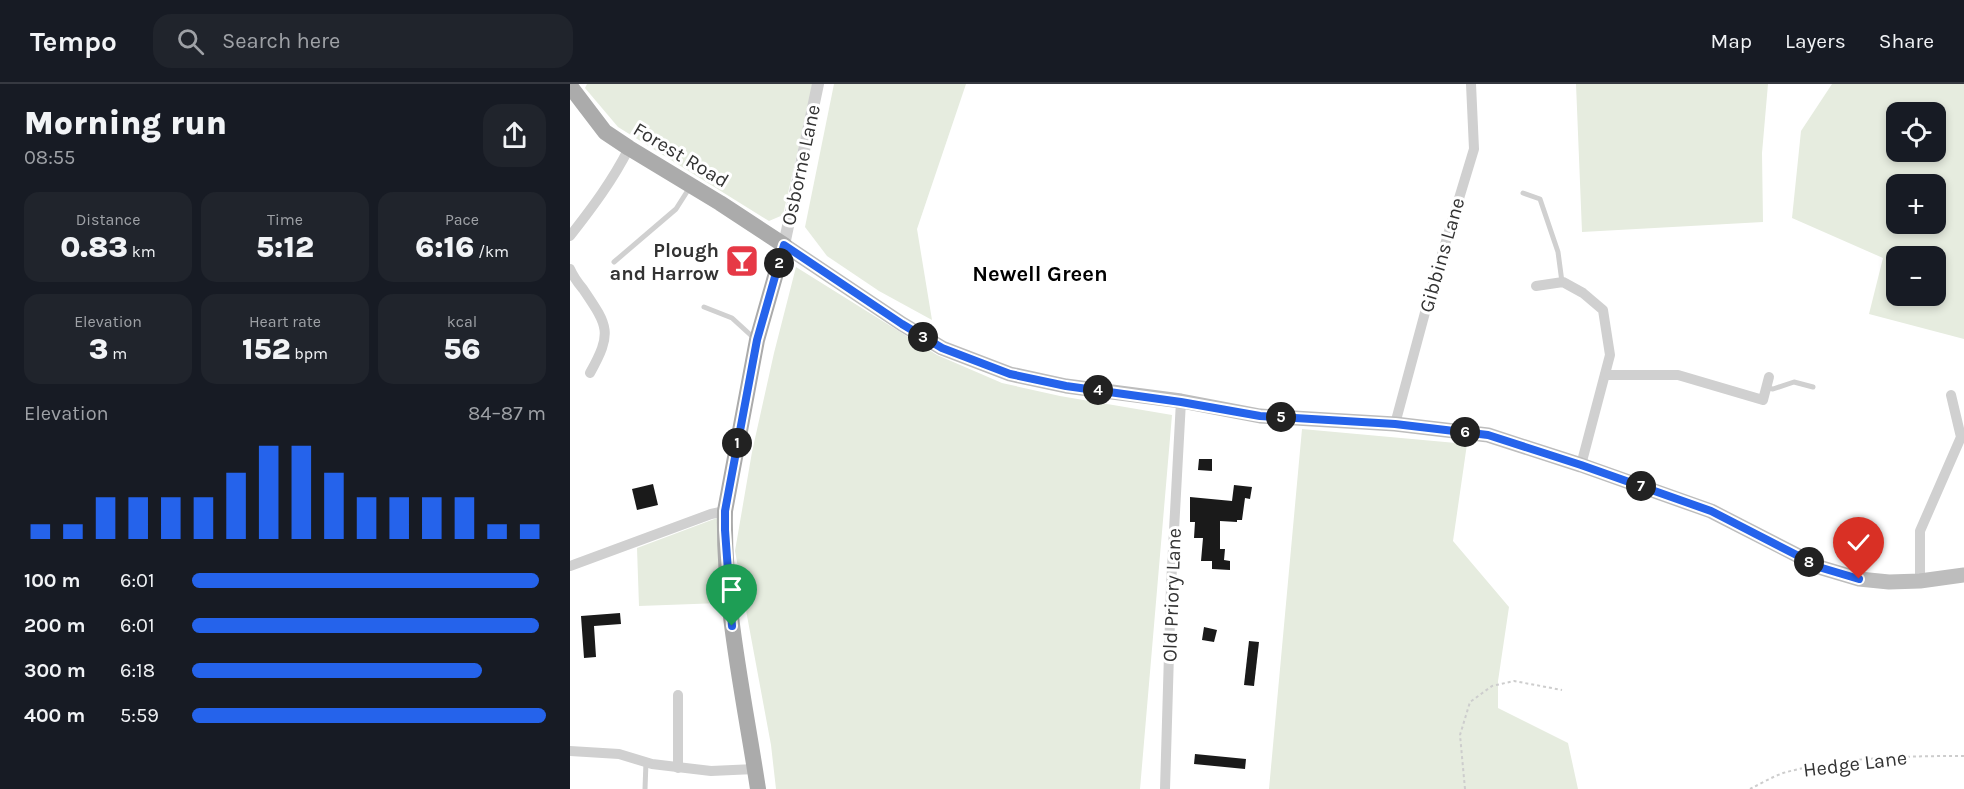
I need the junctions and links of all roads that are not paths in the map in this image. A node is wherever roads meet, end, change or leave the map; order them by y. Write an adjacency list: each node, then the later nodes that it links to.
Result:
1 (818, 84): 8 (street, Osborne Lane)
2 (1471, 84): 21 (street, Gibbins Lane)
3 (570, 86): 4 (main road, Forest Road)
4 (629, 148): 5 (main road, Forest Road); 7 (street)
5 (691, 186): 8 (main road, Forest Road); 9 (lane)
6 (1523, 193): 11 (lane)
7 (570, 236)
8 (784, 245): 14 (main road); 20 (main road)
9 (614, 262)
10 (570, 269): 15 (street)
11 (1562, 282): 12 (street); 16 (street)
12 (1536, 286)
13 (704, 307): 14 (lane)
14 (757, 340): 23 (main road)
15 (590, 373)
16 (1605, 375): 17 (street); 22 (street)
17 (1768, 382): 18 (lane)
18 (1813, 387)
19 (1951, 395): 26 (street)
20 (1181, 402): 21 (main road); 34 (street, Old Priory Lane)
21 (1395, 424): 22 (main road)
22 (1581, 465): 26 (main road)
23 (725, 511): 24 (street); 31 (main road)
24 (570, 566)
25 (1964, 574): 26 (main road)
26 (1920, 581)
27 (678, 695): 30 (street)
28 (570, 751): 29 (street)
29 (646, 762): 30 (street); 32 (lane)
30 (678, 768): 31 (street)
31 (755, 769): 33 (main road)
32 (645, 789)
33 (758, 789)
34 (1165, 789)

